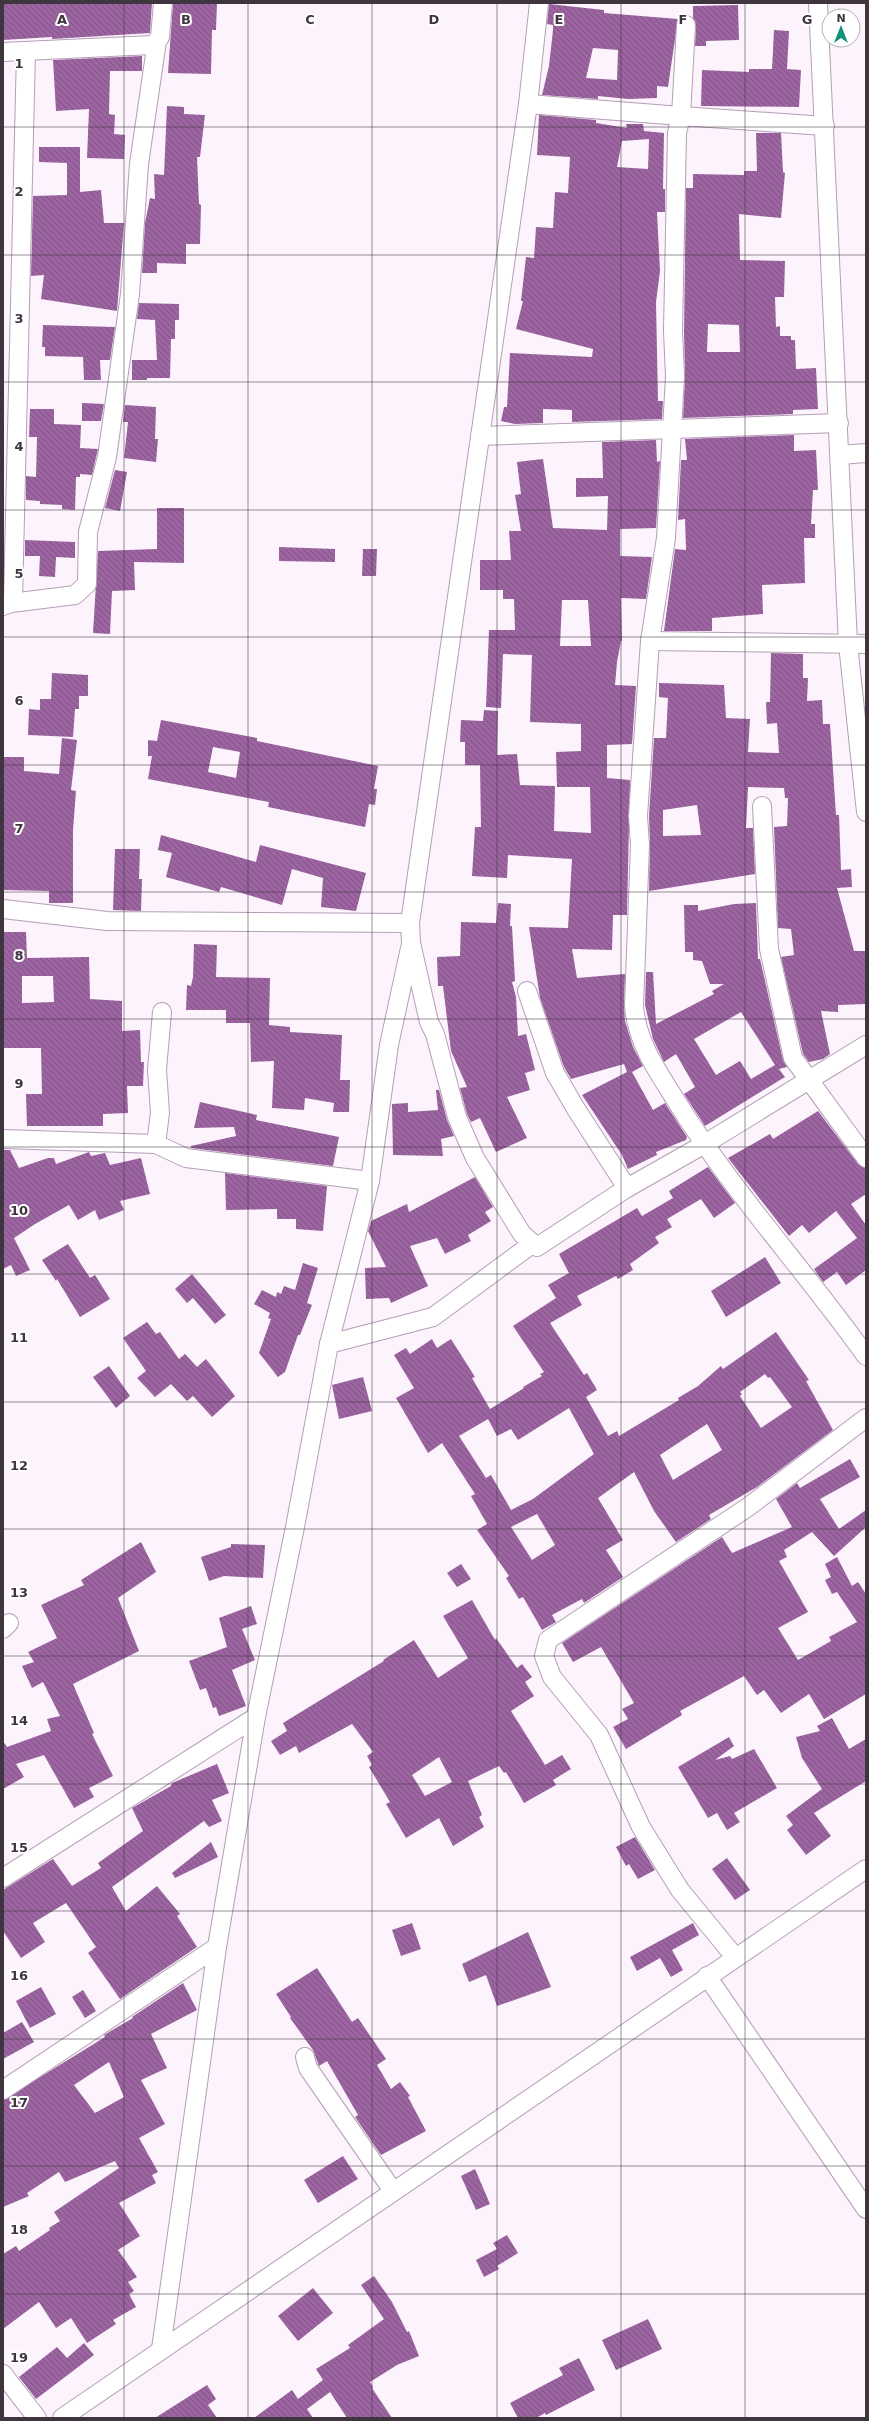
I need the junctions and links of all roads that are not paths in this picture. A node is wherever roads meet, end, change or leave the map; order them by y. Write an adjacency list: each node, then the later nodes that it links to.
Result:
1 (163, 3): 5 (street)
2 (539, 3): 8 (street)
3 (818, 3): 10 (street)
4 (686, 26): 9 (street)
5 (157, 41): 6 (street); 16 (street)
6 (26, 51): 7 (street); 16 (street)
7 (3, 52)
8 (528, 104): 9 (street); 13 (street)
9 (681, 116): 10 (street); 12 (street)
10 (825, 126): 11 (street)
11 (839, 423): 12 (street); 15 (street)
12 (672, 430): 13 (street); 17 (street)
13 (480, 436): 22 (street)
14 (866, 453): 15 (street)
15 (840, 455): 18 (street)
16 (7, 604)
17 (650, 641): 18 (street); 30 (street)
18 (857, 644): 20 (street)
19 (762, 806): 27 (street)
20 (866, 812)
21 (3, 909): 22 (street)
22 (410, 923): 23 (street)
23 (411, 943): 32 (street); 34 (street)
24 (527, 991): 33 (street)
25 (162, 1012): 29 (street)
26 (866, 1045): 27 (street)
27 (808, 1081): 30 (street); 31 (street)
28 (3, 1139): 29 (street)
29 (156, 1144): 32 (street)
30 (703, 1145): 33 (street); 36 (street)
31 (866, 1158)
32 (370, 1181): 35 (street)
33 (627, 1188): 34 (street)
34 (532, 1244): 35 (street)
35 (329, 1344): 38 (street)
36 (866, 1356)
37 (866, 1418): 42 (street)
38 (256, 1717): 40 (street); 41 (street)
39 (866, 1869): 42 (street)
40 (3, 1878)
41 (216, 1947): 45 (street); 48 (street)
42 (735, 1957): 43 (street)
43 (708, 1976): 46 (street); 47 (street)
44 (305, 2057): 46 (street)
45 (3, 2090)
46 (393, 2191): 48 (street)
47 (866, 2209)
48 (161, 2350): 51 (street)
49 (3, 2374): 50 (street)
50 (37, 2418)
51 (64, 2418)

